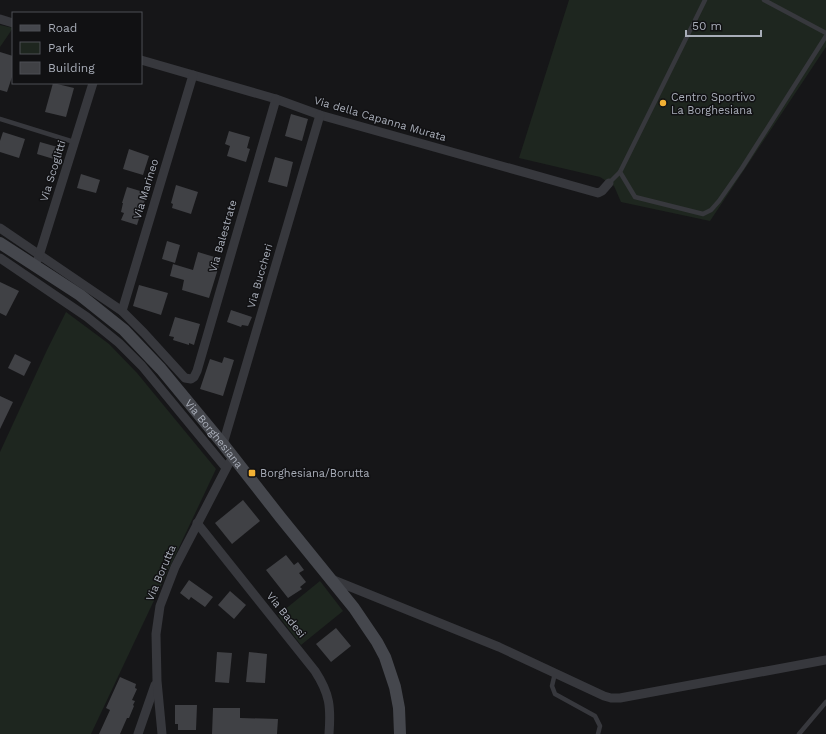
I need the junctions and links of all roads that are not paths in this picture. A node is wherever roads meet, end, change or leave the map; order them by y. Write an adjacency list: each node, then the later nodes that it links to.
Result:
1 (705, 0): 14 (lane)
2 (764, 0): 3 (lane)
3 (773, 2): 6 (lane)
4 (0, 19): 5 (street)
5 (12, 23)
6 (826, 35): 14 (lane)
7 (142, 60): 8 (street, Via della Capanna Murata)
8 (193, 75): 10 (street, Via della Capanna Murata); 22 (street, Via Marineo)
9 (93, 84): 13 (street, Via Scoglitti)
10 (276, 99): 11 (street, Via della Capanna Murata); 22 (street, Via Balestrate)
11 (320, 115): 15 (street, Via della Capanna Murata); 24 (street, Via Buccheri)
12 (0, 119): 13 (lane)
13 (74, 142): 18 (street, Via Scoglitti)
14 (620, 172): 15 (lane)
15 (609, 183)
16 (0, 228): 18 (street)
17 (1, 246): 20 (street, Via Borghesiana)
18 (40, 254): 20 (street, Via Scoglitti); 22 (street)
19 (0, 258): 23 (street, Via Borghesiana)
20 (36, 267): 21 (street, Via Borghesiana)
21 (94, 306): 23 (street); 24 (street, Via Borghesiana)
22 (122, 311)
23 (86, 317): 26 (street, Via Borghesiana)
24 (223, 444): 25 (street, Via Borghesiana)
25 (233, 456): 26 (street, Via Borutta); 28 (street, Via Borghesiana)
26 (226, 468): 27 (street, Via Borutta)
27 (197, 523): 31 (street, Via Borutta); 35 (street, Via Badesi)
28 (330, 579): 30 (street); 36 (street, Via Borghesiana)
29 (826, 660): 30 (street)
30 (555, 673): 37 (lane)
31 (157, 681): 33 (street); 34 (street, Via Borutta)
32 (826, 702): 38 (lane)
33 (138, 734)
34 (162, 734)
35 (329, 734)
36 (400, 734)
37 (598, 734)
38 (799, 734)

